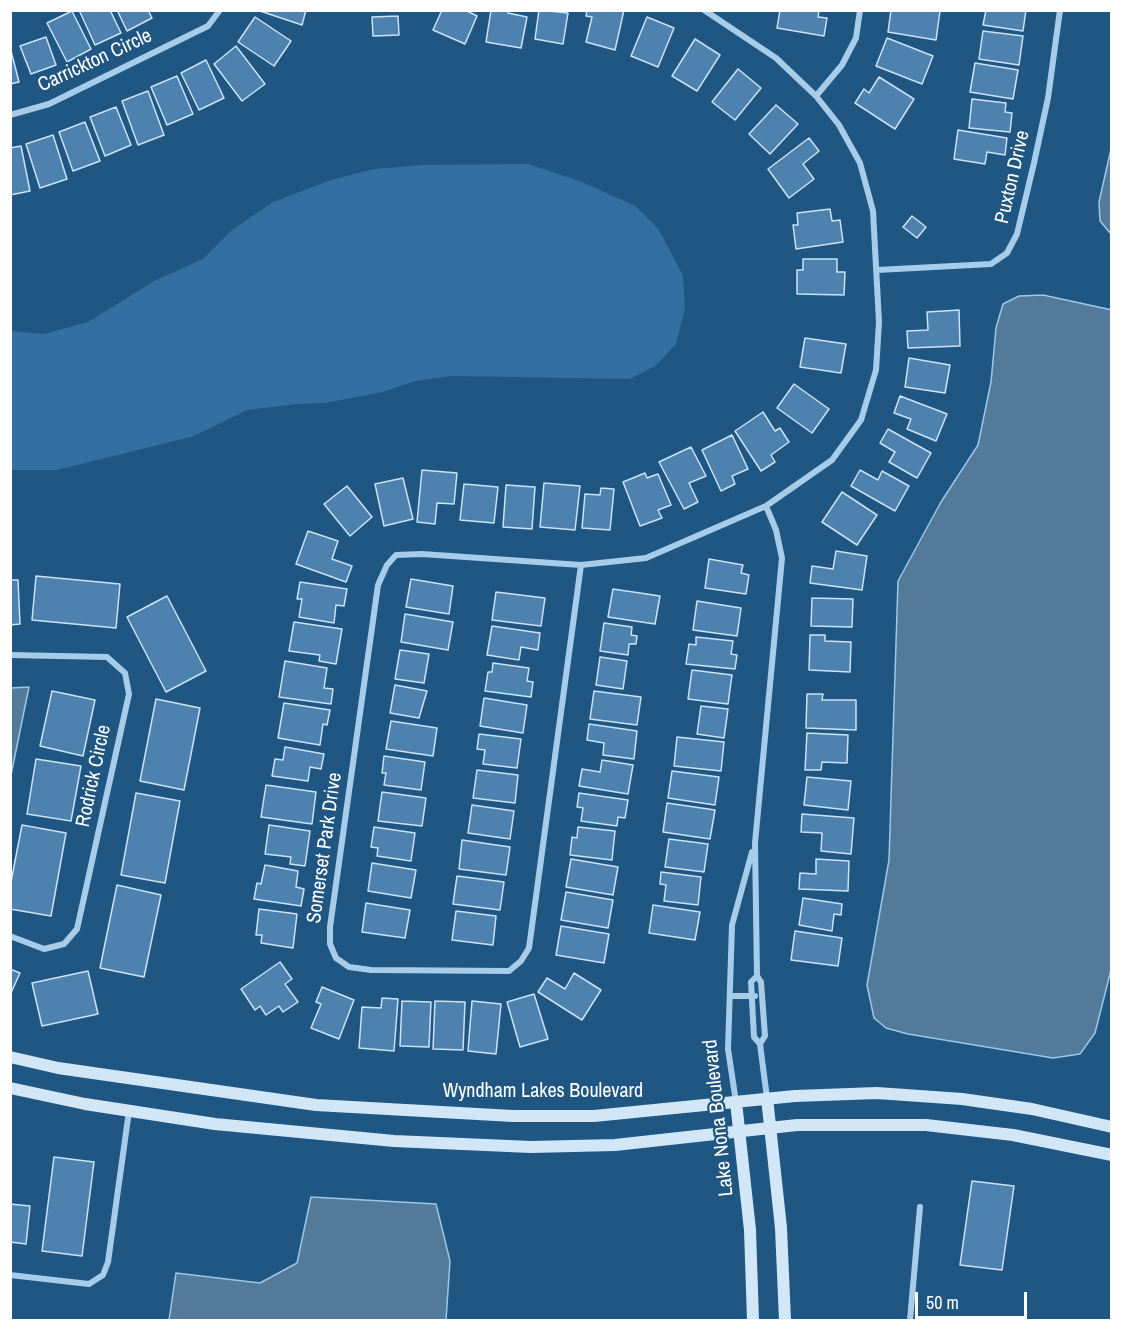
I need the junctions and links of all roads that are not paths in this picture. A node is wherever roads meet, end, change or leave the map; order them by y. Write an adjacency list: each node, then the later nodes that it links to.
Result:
1 (220, 10): 6 (street, Carrickton Circle)
2 (704, 10): 5 (street, Somerset Park Drive)
3 (860, 10): 5 (street)
4 (1060, 10): 7 (street, Puxton Drive)
5 (816, 96): 7 (street, Somerset Park Drive)
6 (10, 115)
7 (877, 270): 8 (street, Somerset Park Drive)
8 (766, 506): 9 (street, Somerset Park Drive); 11 (street, Lake Nona Boulevard)
9 (581, 565): 9 (street, Somerset Park Drive)
10 (10, 655): 12 (street, Rodrick Circle)
11 (755, 843): 13 (street, Lake Nona Boulevard); 14 (street, Lake Nona Boulevard)
12 (10, 936)
13 (757, 976): 15 (street, Lake Nona Boulevard); 16 (street, Lake Nona Boulevard)
14 (730, 996): 15 (street); 21 (street, Lake Nona Boulevard)
15 (752, 996): 16 (street); 17 (street, Lake Nona Boulevard)
16 (762, 996): 17 (street, Lake Nona Boulevard)
17 (760, 1044): 20 (street, Lake Nona Boulevard)
18 (10, 1057): 21 (street, Wyndham Lakes Boulevard)
19 (10, 1088): 22 (street)
20 (767, 1098): 21 (street, Wyndham Lakes Boulevard); 23 (street, Wyndham Lakes Boulevard); 24 (street, Lake Nona Boulevard)
21 (736, 1102): 25 (street, Lake Nona Boulevard)
22 (129, 1111): 25 (street); 28 (street)
23 (1112, 1126)
24 (770, 1127): 25 (street); 26 (street); 30 (street, Lake Nona Boulevard)
25 (740, 1131): 29 (street, Lake Nona Boulevard)
26 (1112, 1155)
27 (920, 1207): 31 (street)
28 (10, 1275)
29 (753, 1320)
30 (785, 1320)
31 (909, 1320)

